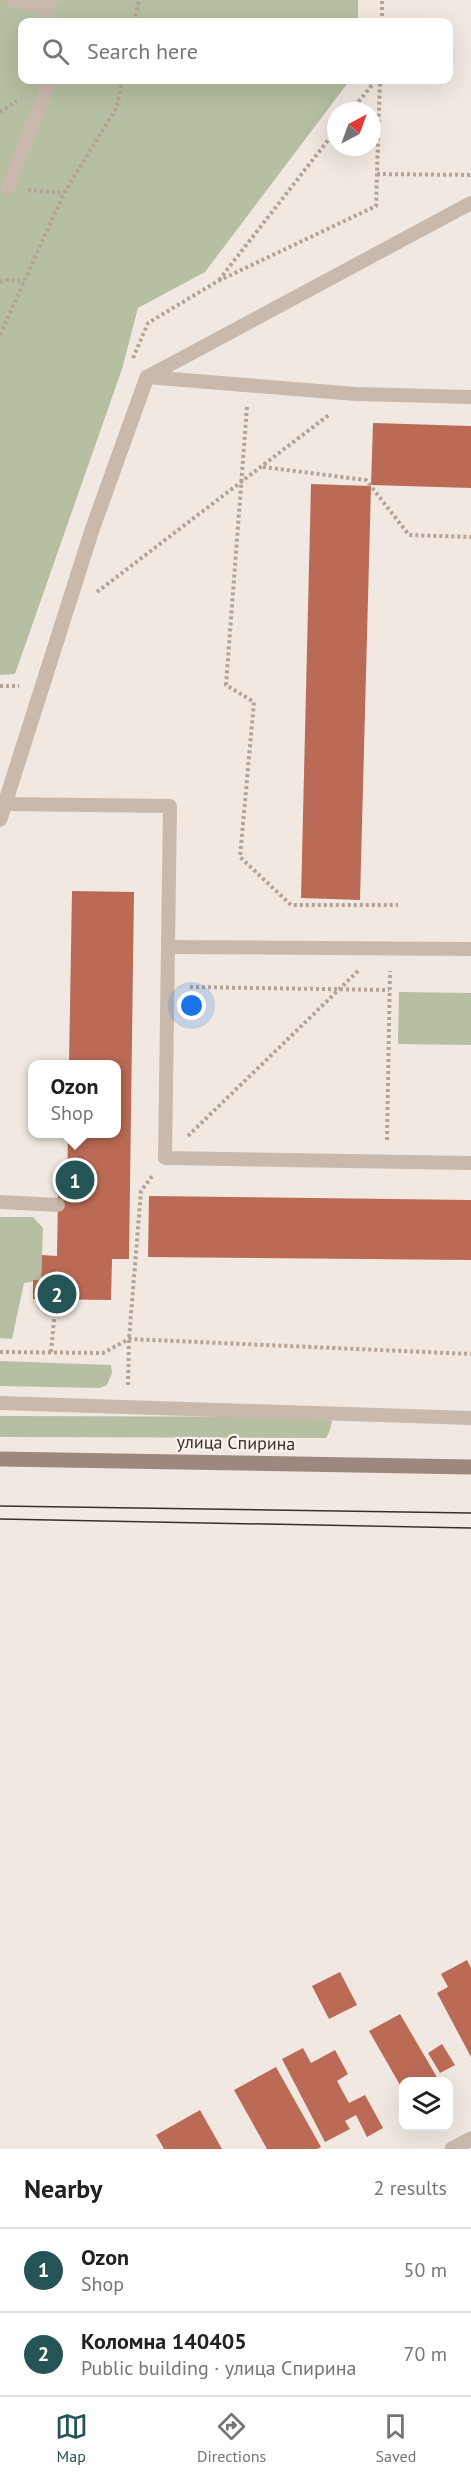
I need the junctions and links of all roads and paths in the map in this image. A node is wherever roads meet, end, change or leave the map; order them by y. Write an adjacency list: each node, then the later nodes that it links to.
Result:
1 (12, 0): 4 (lane)
2 (139, 0): 6 (path)
3 (382, 0): 7 (path)
4 (49, 3): 5 (lane)
5 (44, 18)
6 (135, 18)
7 (382, 18)
8 (48, 84): 15 (lane)
9 (121, 84): 17 (path)
10 (372, 84): 11 (path)
11 (358, 102)
12 (327, 142): 18 (path)
13 (376, 174): 14 (path)
14 (471, 175)
15 (8, 188)
16 (471, 203): 21 (lane)
17 (24, 281): 19 (path); 20 (path)
18 (218, 281)
19 (0, 282)
20 (0, 334)
21 (147, 377): 22 (lane); 28 (street)
22 (248, 385): 23 (lane); 26 (path)
23 (356, 394): 24 (lane); 25 (path)
24 (471, 397)
25 (261, 466): 26 (path); 27 (path)
26 (241, 482): 28 (path); 33 (path)
27 (471, 537)
28 (65, 616): 31 (street)
29 (0, 686): 30 (path)
30 (9, 686)
31 (5, 804): 32 (street); 34 (lane)
32 (0, 819)
33 (398, 905)
34 (168, 947): 35 (lane); 37 (lane)
35 (386, 949): 36 (lane); 38 (path); 39 (path)
36 (471, 949)
37 (168, 987): 38 (path); 40 (lane)
38 (338, 989): 39 (path); 40 (path)
39 (389, 990): 41 (path)
40 (165, 1158): 41 (lane); 46 (path)
41 (387, 1162): 42 (lane)
42 (471, 1163)
43 (0, 1202): 44 (lane)
44 (58, 1205)
45 (56, 1299): 48 (path)
46 (129, 1339): 48 (path); 49 (path); 51 (path)
47 (0, 1352): 48 (path)
48 (51, 1352)
49 (471, 1354)
50 (0, 1403): 51 (lane)
51 (127, 1407): 52 (lane)
52 (471, 1418)
53 (0, 1459): 54 (main road, улица Спирина)
54 (471, 1467)
55 (471, 2139): 56 (street)
56 (452, 2149)

